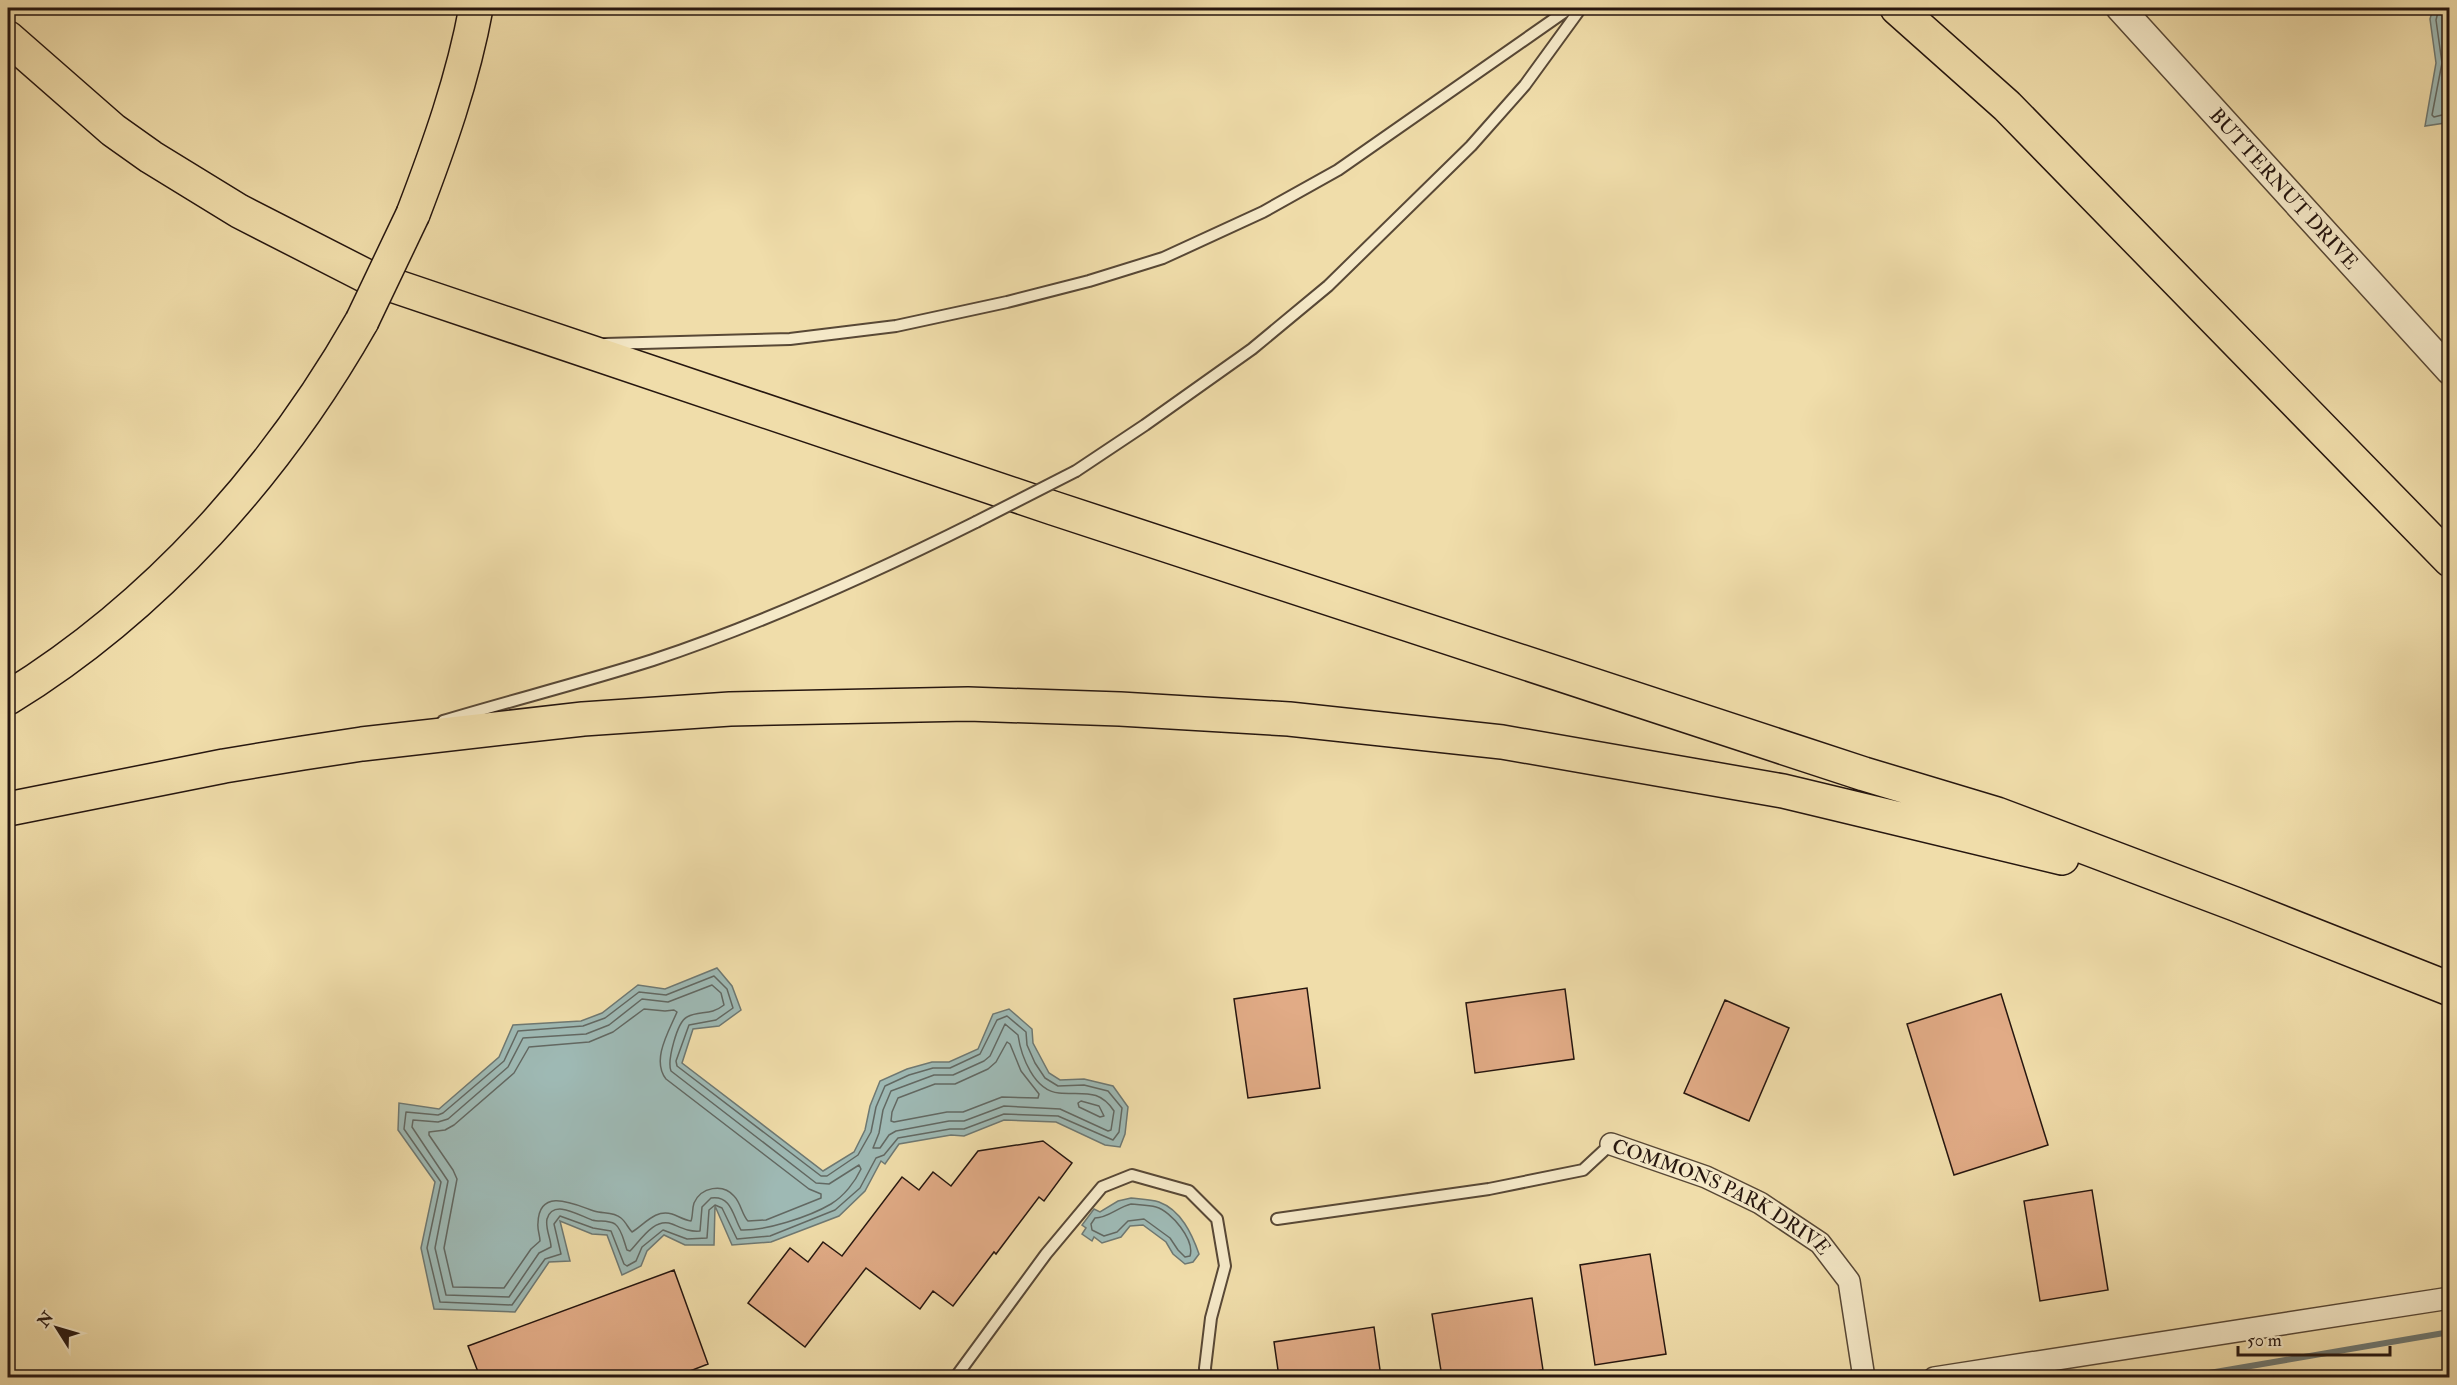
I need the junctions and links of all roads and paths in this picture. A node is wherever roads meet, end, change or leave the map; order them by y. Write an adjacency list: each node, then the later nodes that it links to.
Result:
1 (476, 8): 10 (highway, bridge)
2 (1570, 8): 7 (lane)
3 (1581, 8): 11 (lane, bridge)
4 (1897, 8): 9 (highway)
5 (2120, 8): 8 (street, BUTTERNUT DRIVE)
6 (8, 38): 7 (highway)
7 (575, 345): 13 (highway)
8 (2450, 371)
9 (2450, 560)
10 (8, 698)
11 (362, 744): 12 (highway); 13 (highway)
12 (8, 809)
13 (2235, 904): 14 (highway)
14 (2450, 989)
15 (1611, 1144): 16 (lane, COMMONS PARK DRIVE); 20 (street, COMMONS PARK DRIVE)
16 (1277, 1219)
17 (2450, 1298): 21 (street)
18 (955, 1377): 19 (lane)
19 (1206, 1377)
20 (1864, 1377)
21 (1934, 1377)

